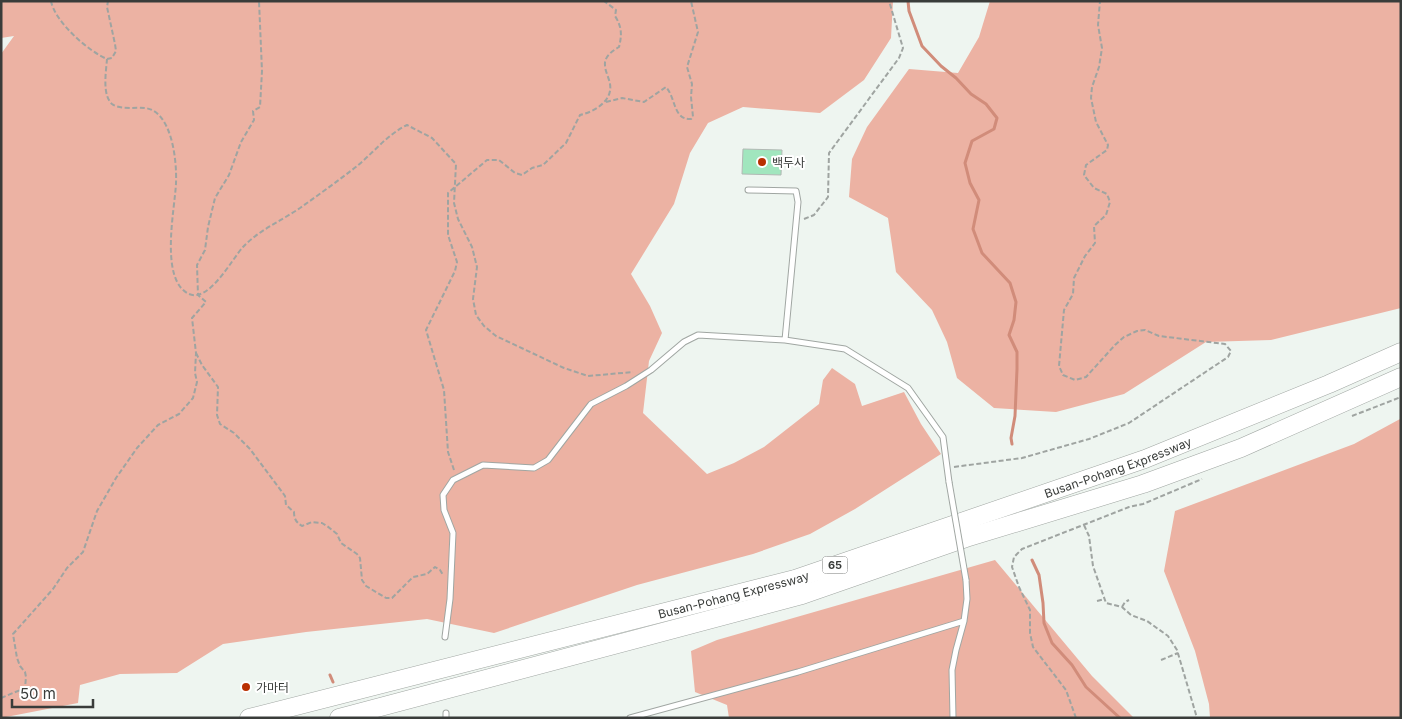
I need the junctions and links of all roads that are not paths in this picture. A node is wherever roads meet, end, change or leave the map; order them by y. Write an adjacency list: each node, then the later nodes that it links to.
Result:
1 (748, 190): 2 (lane)
2 (785, 340): 5 (lane, bridge); 6 (lane)
3 (1401, 352): 7 (highway, Busan-Pohang Expressway / 65)
4 (1401, 377): 8 (highway, Busan-Pohang Expressway / 65)
5 (964, 621): 9 (lane); 10 (lane)
6 (445, 637)
7 (249, 718)
8 (339, 718)
9 (630, 718)
10 (954, 718)

